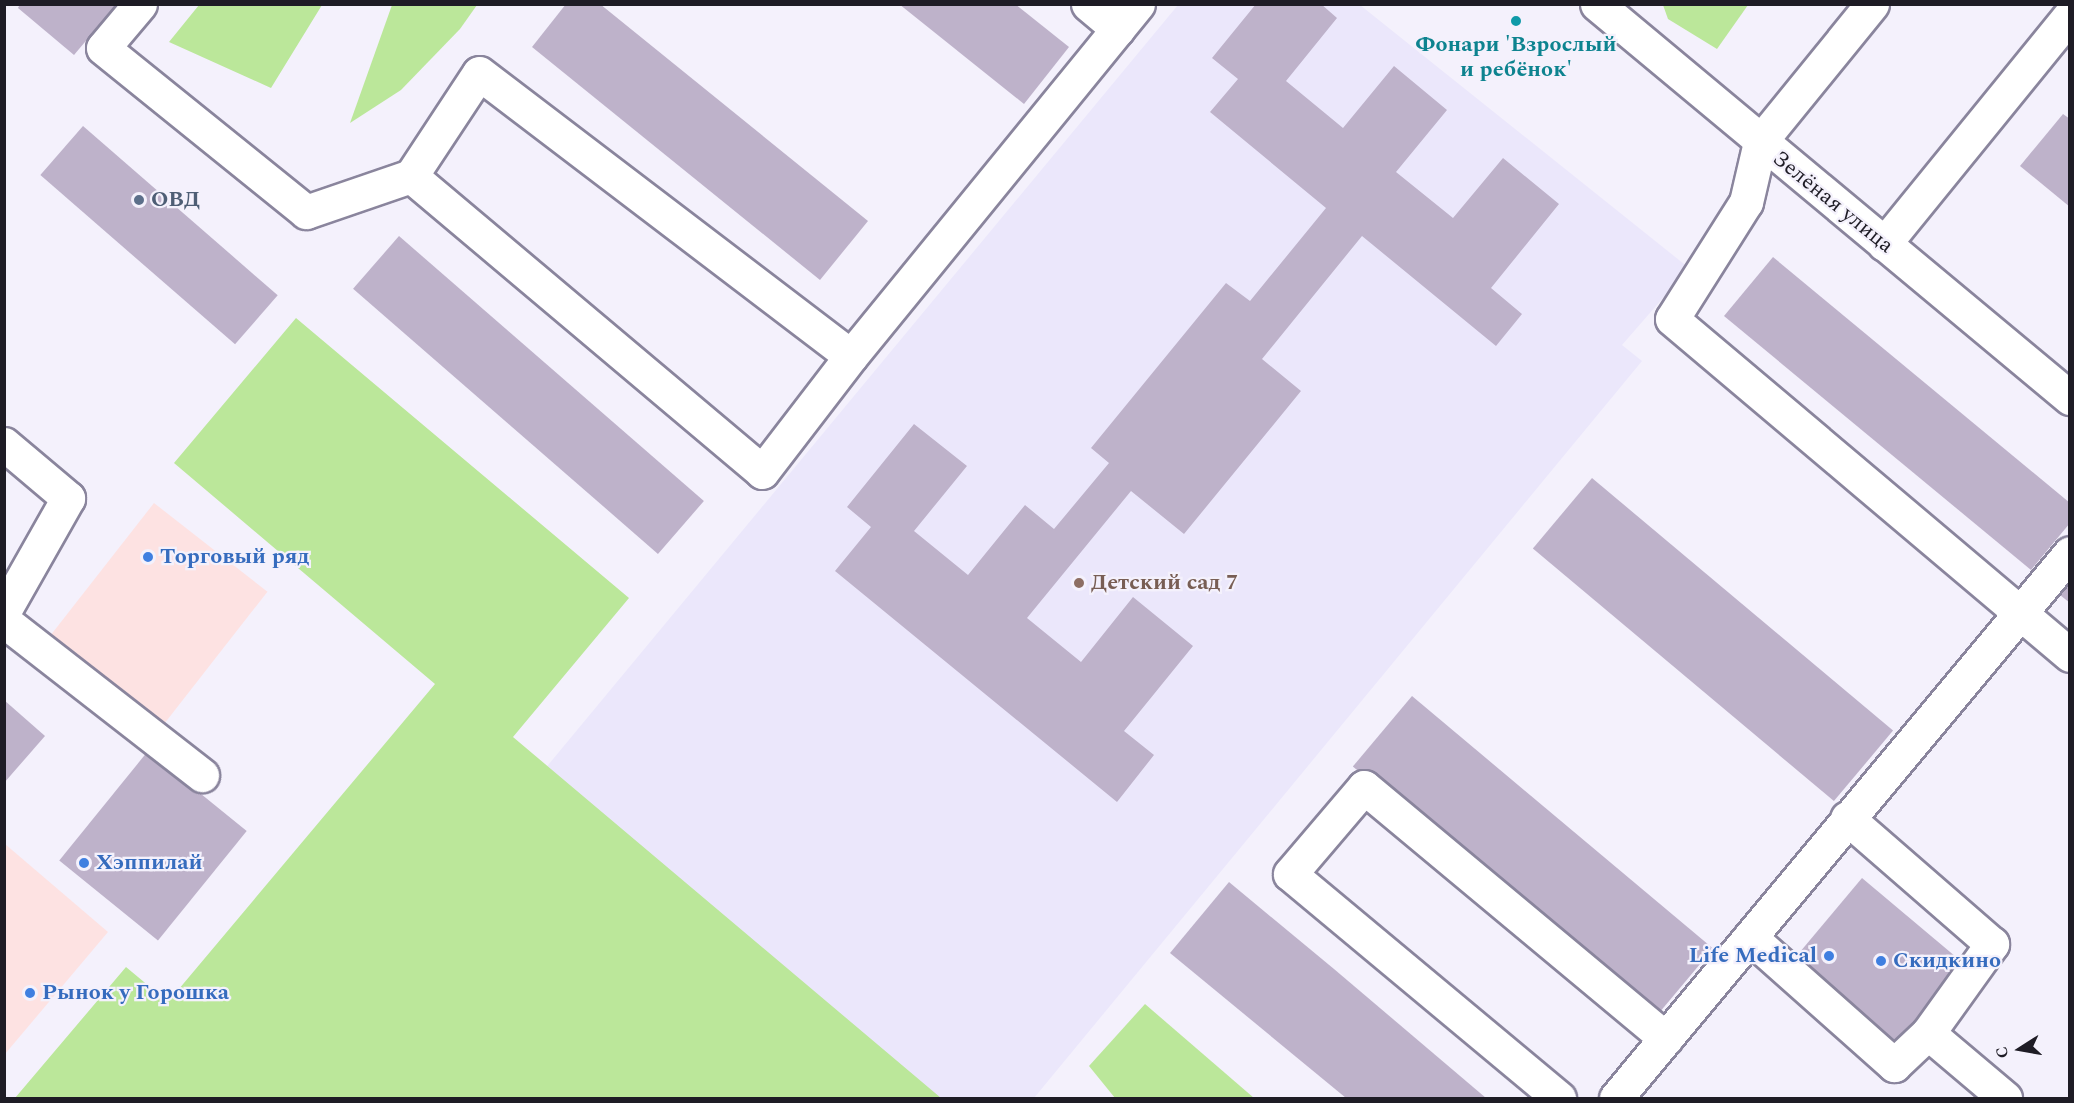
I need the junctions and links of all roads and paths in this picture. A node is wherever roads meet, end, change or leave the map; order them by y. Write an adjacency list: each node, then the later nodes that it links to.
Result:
1 (140, 4): 9 (street)
2 (1088, 4): 7 (street)
3 (1138, 4): 7 (street)
4 (1597, 4): 8 (street, Зелёная улица)
5 (1872, 4): 8 (street)
6 (2070, 15): 10 (street)
7 (1118, 29): 11 (street)
8 (1760, 142): 10 (street, Зелёная улица); 16 (street)
9 (411, 176): 11 (street); 11 (street)
10 (1884, 244): 12 (street, Зелёная улица)
11 (851, 356)
12 (2070, 398)
13 (4, 444): 15 (street)
14 (2070, 553): 16 (street)
15 (4, 611)
16 (2019, 614): 18 (street); 20 (street)
17 (4, 621): 19 (street)
18 (2070, 656)
19 (202, 775)
20 (1847, 818): 21 (street); 22 (street)
21 (1750, 937): 22 (street); 23 (street)
22 (1928, 1033): 26 (street)
23 (1666, 1039): 24 (street); 25 (street)
24 (1559, 1098)
25 (1616, 1098)
26 (2005, 1098)

